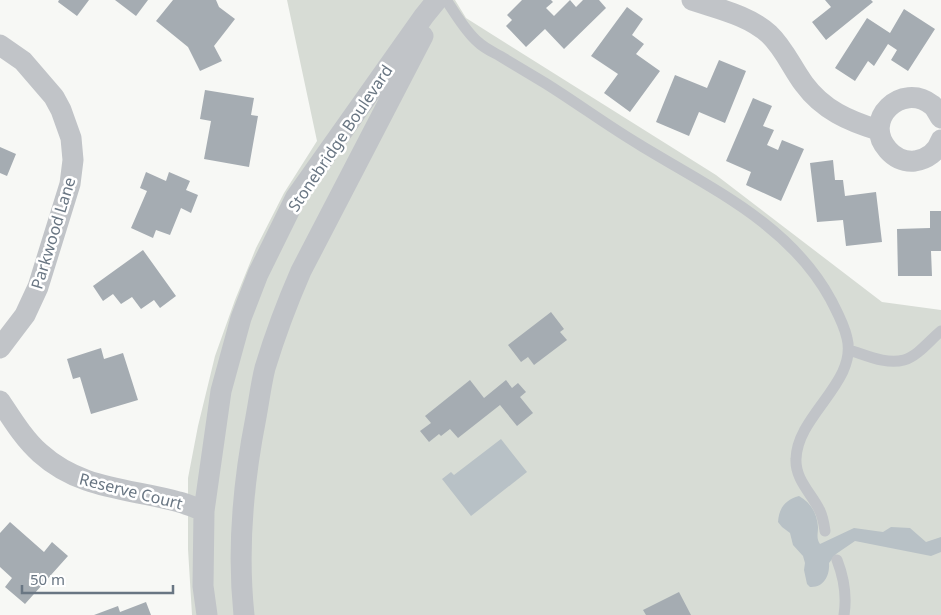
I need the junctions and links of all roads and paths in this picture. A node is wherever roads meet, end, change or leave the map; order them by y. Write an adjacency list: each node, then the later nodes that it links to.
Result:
1 (446, 0): 10 (lane)
2 (692, 0): 6 (street)
3 (430, 8): 12 (street, Stonebridge Boulevard); 16 (street, Stonebridge Boulevard)
4 (0, 45): 9 (street, Parkwood Lane)
5 (941, 118): 6 (street)
6 (878, 130): 7 (street)
7 (941, 140)
8 (941, 330): 10 (lane)
9 (0, 348)
10 (849, 350): 13 (lane)
11 (0, 401): 12 (street, Reserve Court)
12 (204, 511): 15 (street, Stonebridge Boulevard)
13 (825, 531)
14 (837, 560): 17 (lane)
15 (207, 615)
16 (244, 615)
17 (844, 615)

